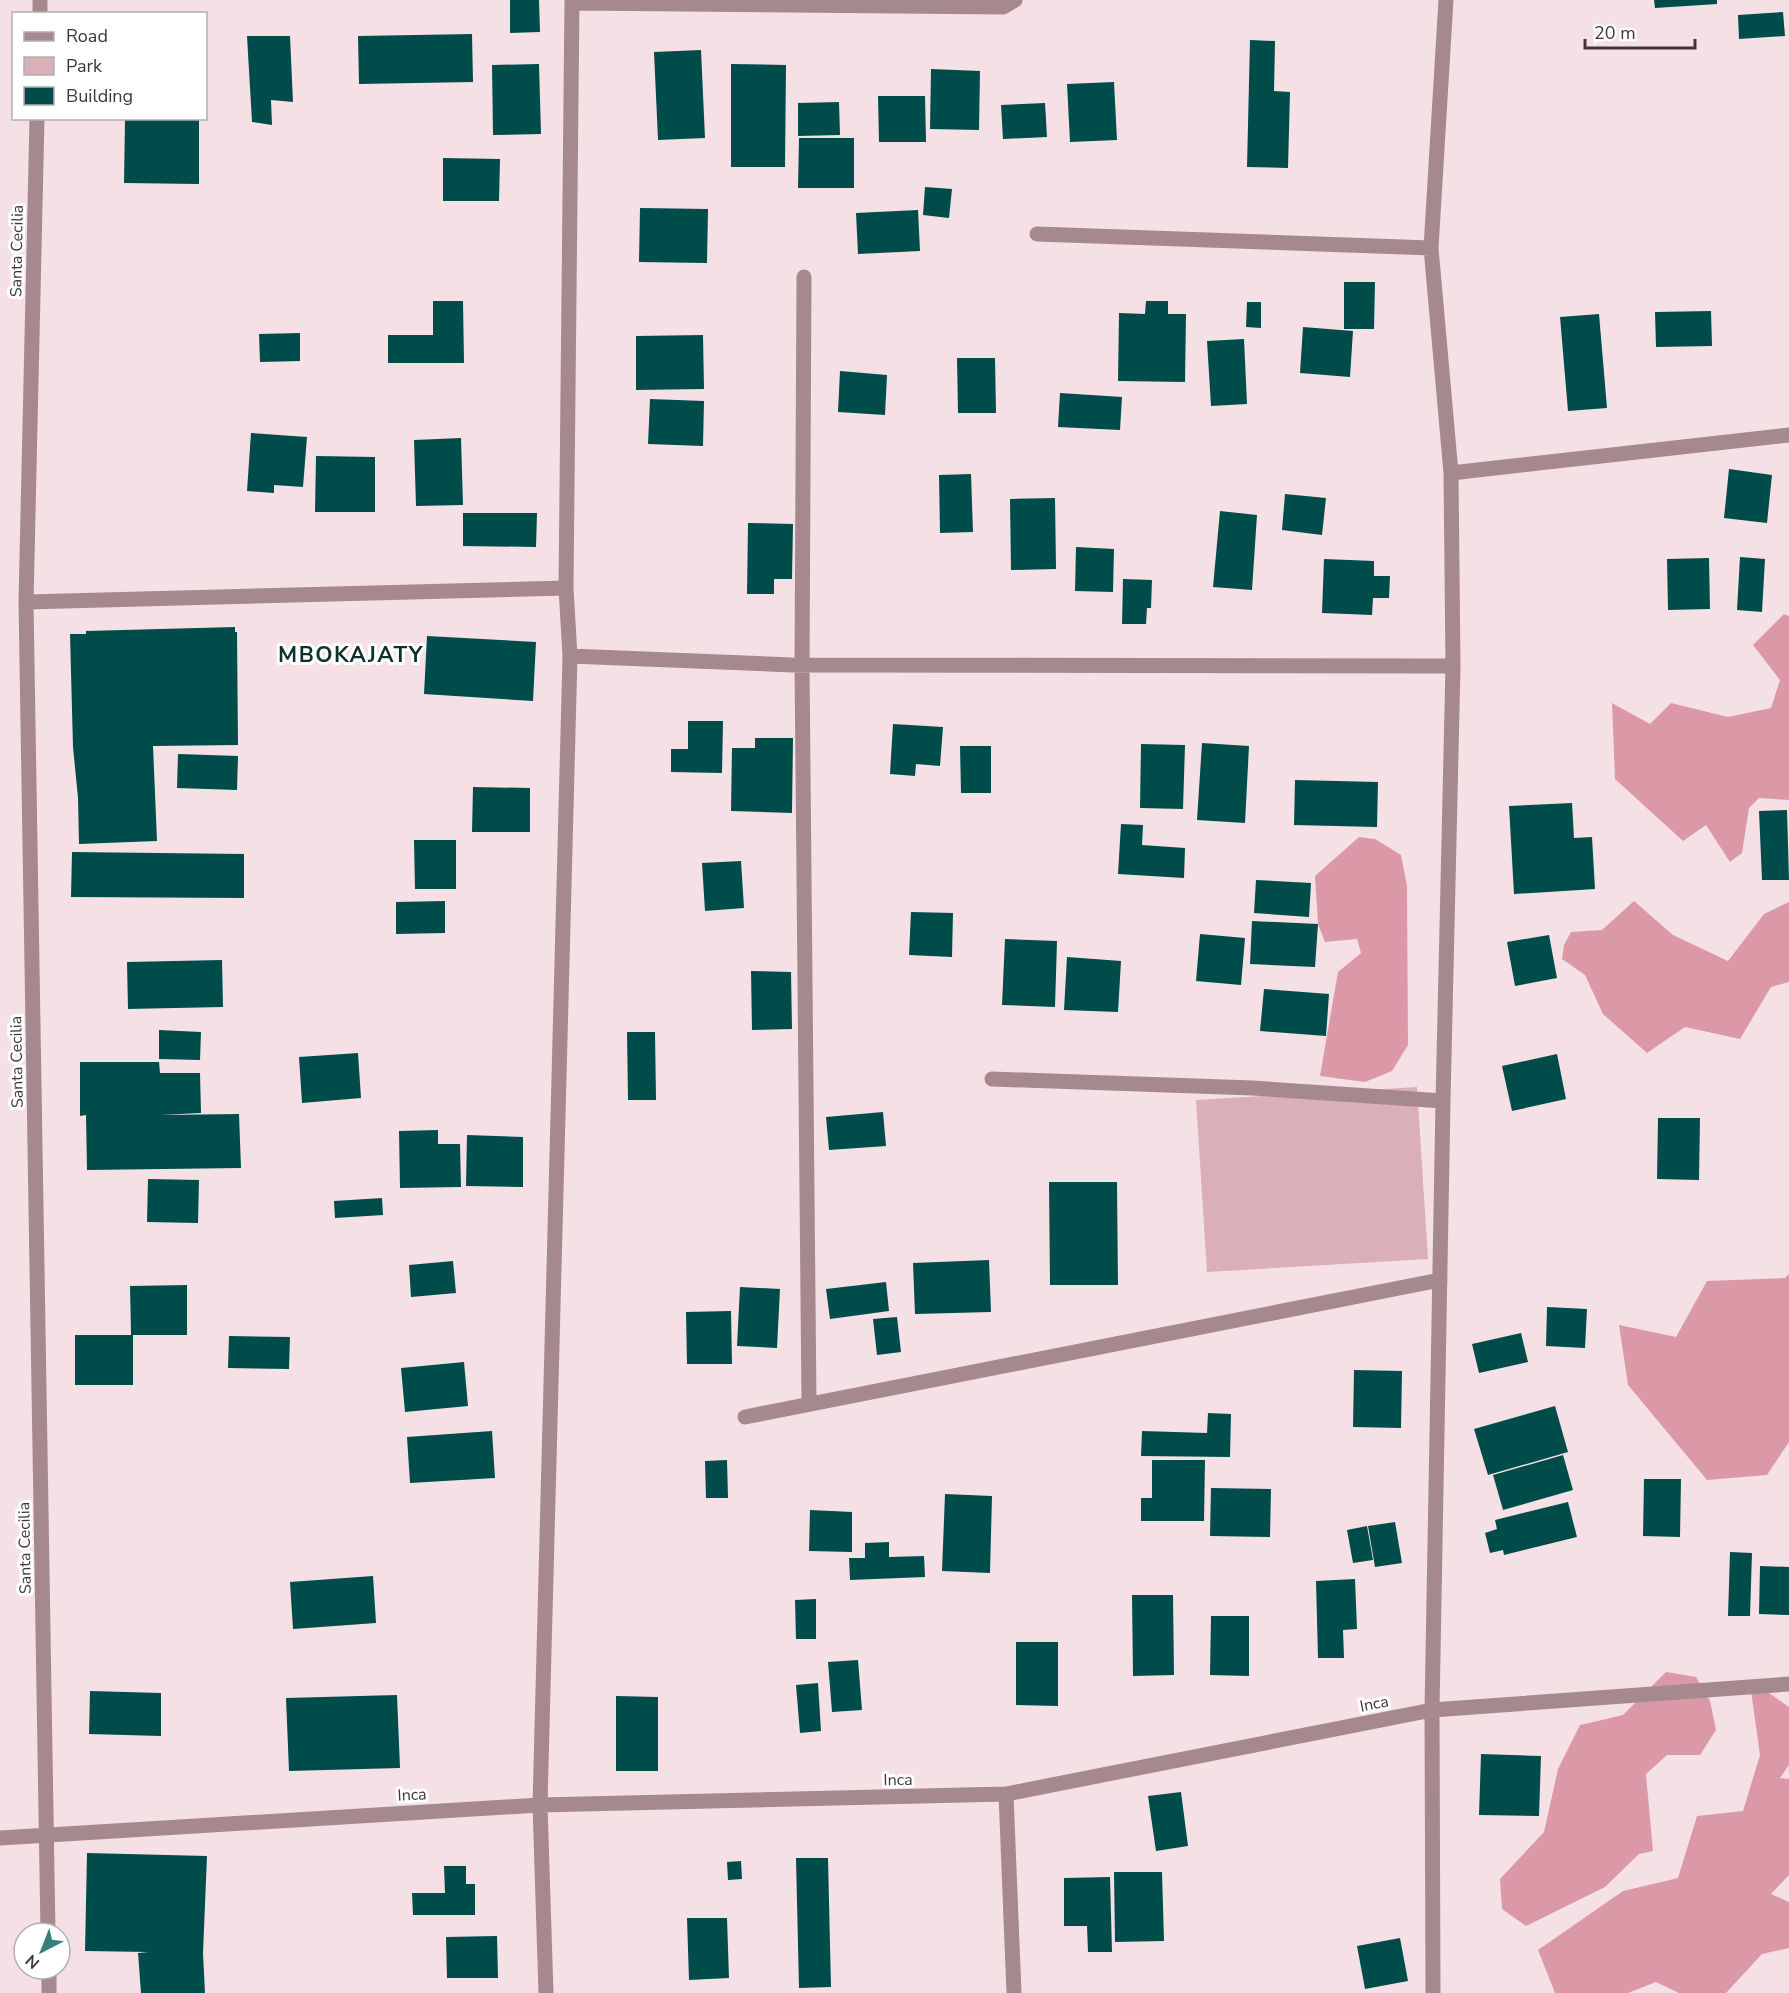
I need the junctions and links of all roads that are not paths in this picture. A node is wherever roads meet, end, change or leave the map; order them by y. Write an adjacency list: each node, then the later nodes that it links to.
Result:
1 (1015, 0): 3 (street)
2 (1446, 0): 6 (street)
3 (572, 1): 10 (street)
4 (37, 120): 11 (street, Santa Cecilia)
5 (1037, 234): 6 (street)
6 (1431, 248): 9 (street)
7 (804, 277): 13 (street)
8 (1789, 435): 9 (street)
9 (1451, 473): 14 (street)
10 (566, 588): 11 (street); 12 (street)
11 (26, 602): 24 (street, Santa Cecilia)
12 (570, 656): 13 (street); 23 (street)
13 (802, 665): 14 (street); 18 (street)
14 (1452, 666): 16 (street)
15 (992, 1079): 16 (street)
16 (1443, 1101): 17 (street)
17 (1440, 1280): 18 (street); 21 (street)
18 (809, 1404): 19 (street)
19 (745, 1417)
20 (1789, 1684): 21 (street, Inca)
21 (1432, 1710): 22 (street, Inca); 29 (street)
22 (1006, 1794): 23 (street, Inca); 28 (street)
23 (540, 1805): 24 (street, Inca); 27 (street)
24 (46, 1834): 25 (street, Inca); 26 (street, Santa Cecilia)
25 (0, 1838)
26 (48, 1921)
27 (546, 1993)
28 (1014, 1993)
29 (1433, 1993)

